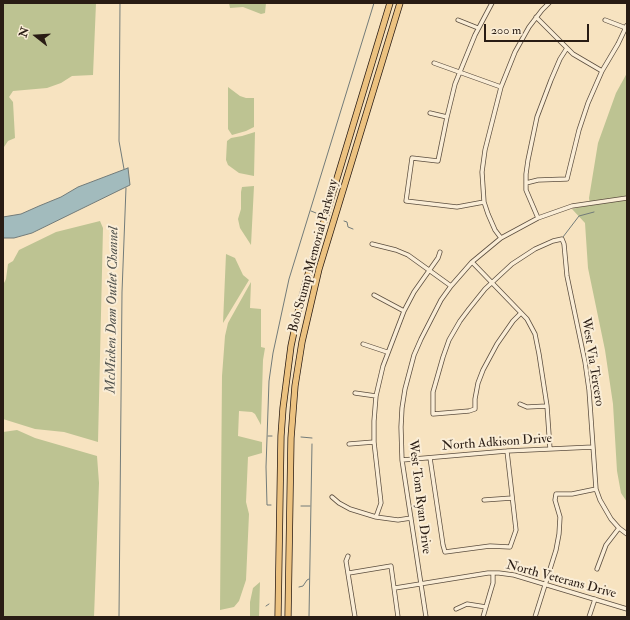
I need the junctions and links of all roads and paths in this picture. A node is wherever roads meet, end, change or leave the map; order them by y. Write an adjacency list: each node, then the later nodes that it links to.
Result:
1 (390, 3): 63 (highway, Bob Stump Memorial Parkway)
2 (400, 3): 64 (highway, Bob Stump Memorial Parkway)
3 (492, 3): 9 (street)
4 (549, 3): 5 (street)
5 (536, 17): 10 (street); 14 (street)
6 (458, 20): 9 (street)
7 (605, 20): 8 (street)
8 (626, 27): 13 (street)
9 (478, 28): 12 (street)
10 (567, 48): 13 (street); 17 (street)
11 (434, 63): 12 (street)
12 (460, 72): 14 (street); 16 (street)
13 (602, 72): 17 (street)
14 (501, 87): 19 (street)
15 (430, 113): 16 (street)
16 (447, 117): 19 (street)
17 (526, 183): 20 (street)
18 (627, 198): 20 (street, West Tom Ryan Drive)
19 (484, 202): 21 (street)
20 (538, 218): 21 (street, West Tom Ryan Drive)
21 (501, 238): 24 (street, West Tom Ryan Drive)
22 (372, 244): 25 (street)
23 (440, 252): 25 (street)
24 (472, 262): 26 (street); 27 (street, West Tom Ryan Drive)
25 (429, 271): 27 (street); 29 (street)
26 (491, 282): 30 (street); 30 (street); 39 (street, West Via Tercero)
27 (450, 286): 43 (street, West Tom Ryan Drive)
28 (374, 295): 29 (street)
29 (404, 311): 32 (street)
30 (521, 313): 36 (street)
31 (363, 344): 32 (street)
32 (387, 352): 34 (street)
33 (355, 393): 34 (street)
34 (376, 396): 37 (street)
35 (520, 404): 36 (street)
36 (547, 406): 40 (street)
37 (374, 442): 38 (street); 48 (street)
38 (349, 444)
39 (593, 447): 40 (street, North Adkison Drive); 44 (street, West Via Tercero)
40 (550, 449): 41 (street, North Adkison Drive)
41 (506, 451): 42 (street, North Adkison Drive); 46 (street)
42 (430, 458): 43 (street, North Adkison Drive); 46 (street)
43 (402, 460): 49 (street, West Tom Ryan Drive)
44 (596, 489): 50 (street, West Via Tercero); 57 (street)
45 (332, 497): 48 (street)
46 (512, 498): 47 (street)
47 (484, 500)
48 (376, 517): 49 (street)
49 (411, 518): 56 (street, West Tom Ryan Drive)
50 (619, 528): 51 (street, West Via Tercero); 53 (street)
51 (627, 534)
52 (348, 556): 54 (street)
53 (597, 569)
54 (349, 573): 58 (street); 65 (street)
55 (493, 573): 56 (street, North Veterans Drive); 57 (street, North Veterans Drive); 60 (street)
56 (421, 584): 58 (street, North Veterans Drive); 67 (street, West Tom Ryan Drive)
57 (545, 585): 59 (street, North Veterans Drive); 69 (street)
58 (395, 588): 66 (street)
59 (595, 599): 62 (street, North Veterans Drive); 70 (street)
60 (486, 607): 61 (street); 68 (street)
61 (456, 609)
62 (627, 609)
63 (278, 617)
64 (288, 617)
65 (355, 617)
66 (398, 617)
67 (426, 617)
68 (482, 617)
69 (535, 617)
70 (589, 617)

